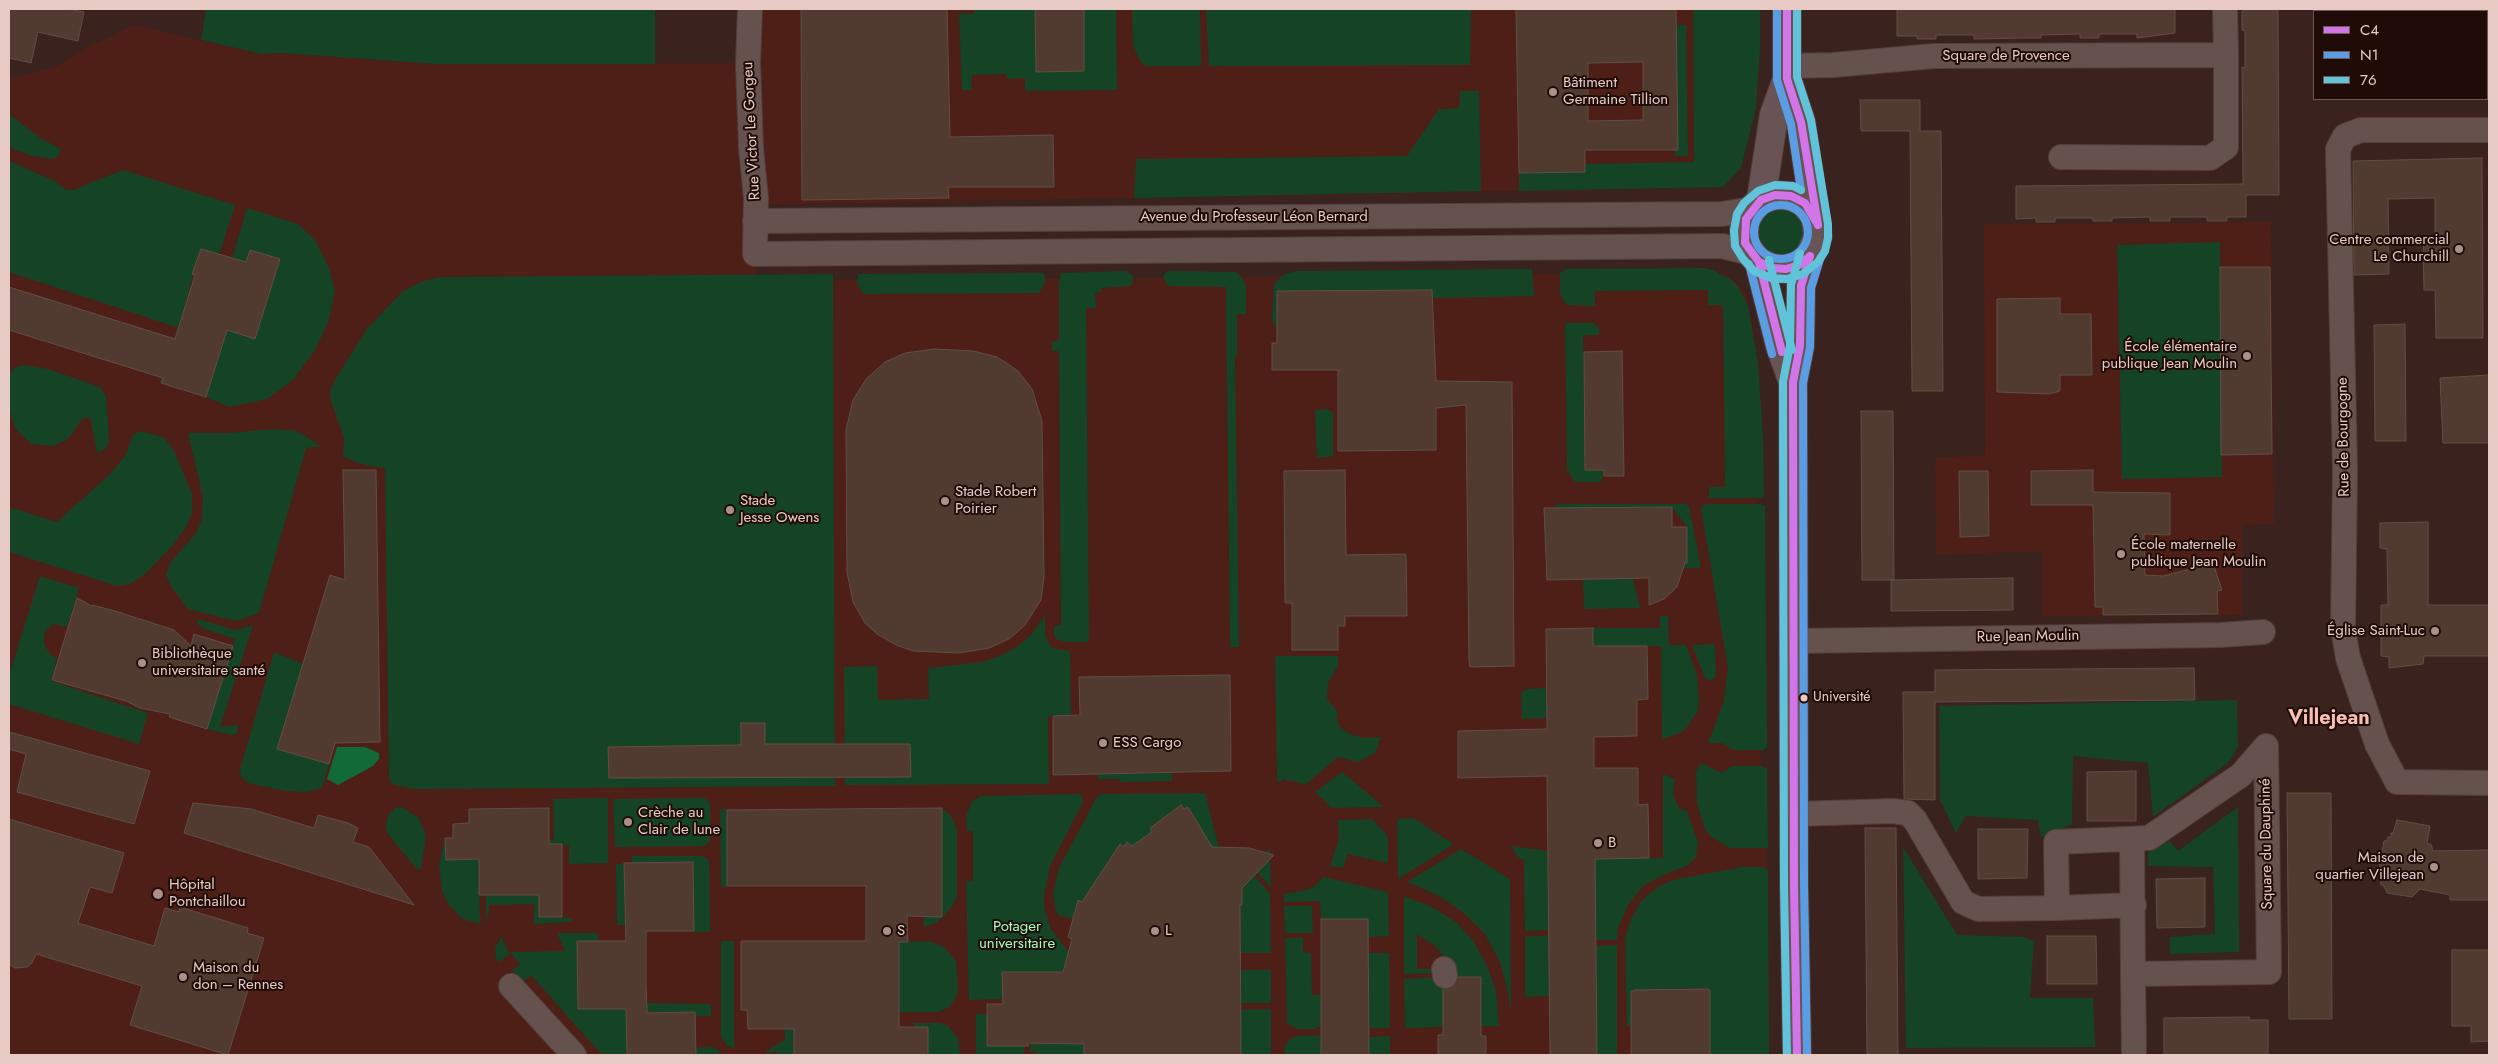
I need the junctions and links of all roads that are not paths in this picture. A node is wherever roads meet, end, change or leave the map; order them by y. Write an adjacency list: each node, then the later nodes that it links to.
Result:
1 (750, 9): 10 (street, Rue Victor Le Gorgeu)
2 (1787, 9): 5 (street)
3 (2226, 9): 4 (street)
4 (2226, 55): 5 (street, Square de Provence); 7 (street)
5 (1787, 72): 8 (street); 9 (street)
6 (2489, 130): 16 (street, Rue de Bourgogne)
7 (2060, 157)
8 (1757, 205): 9 (street); 10 (street, Avenue du Professeur Léon Bernard); 12 (street)
9 (1814, 215): 11 (street)
10 (755, 221): 12 (street, Rue Victor Le Gorgeu)
11 (1810, 256): 12 (street); 13 (street)
12 (1755, 258): 13 (street)
13 (1793, 382): 15 (street)
14 (2263, 632): 15 (street, Rue Jean Moulin)
15 (1794, 641): 17 (street)
16 (2489, 783)
17 (1794, 814): 20 (street); 24 (street)
18 (2132, 840): 19 (street); 20 (street, Square du Dauphiné); 21 (street, Square du Dauphiné)
19 (2134, 905): 20 (street); 21 (street)
20 (2057, 908)
21 (2133, 974): 25 (street)
22 (511, 986): 23 (street)
23 (574, 1055)
24 (1797, 1055)
25 (2134, 1055)

